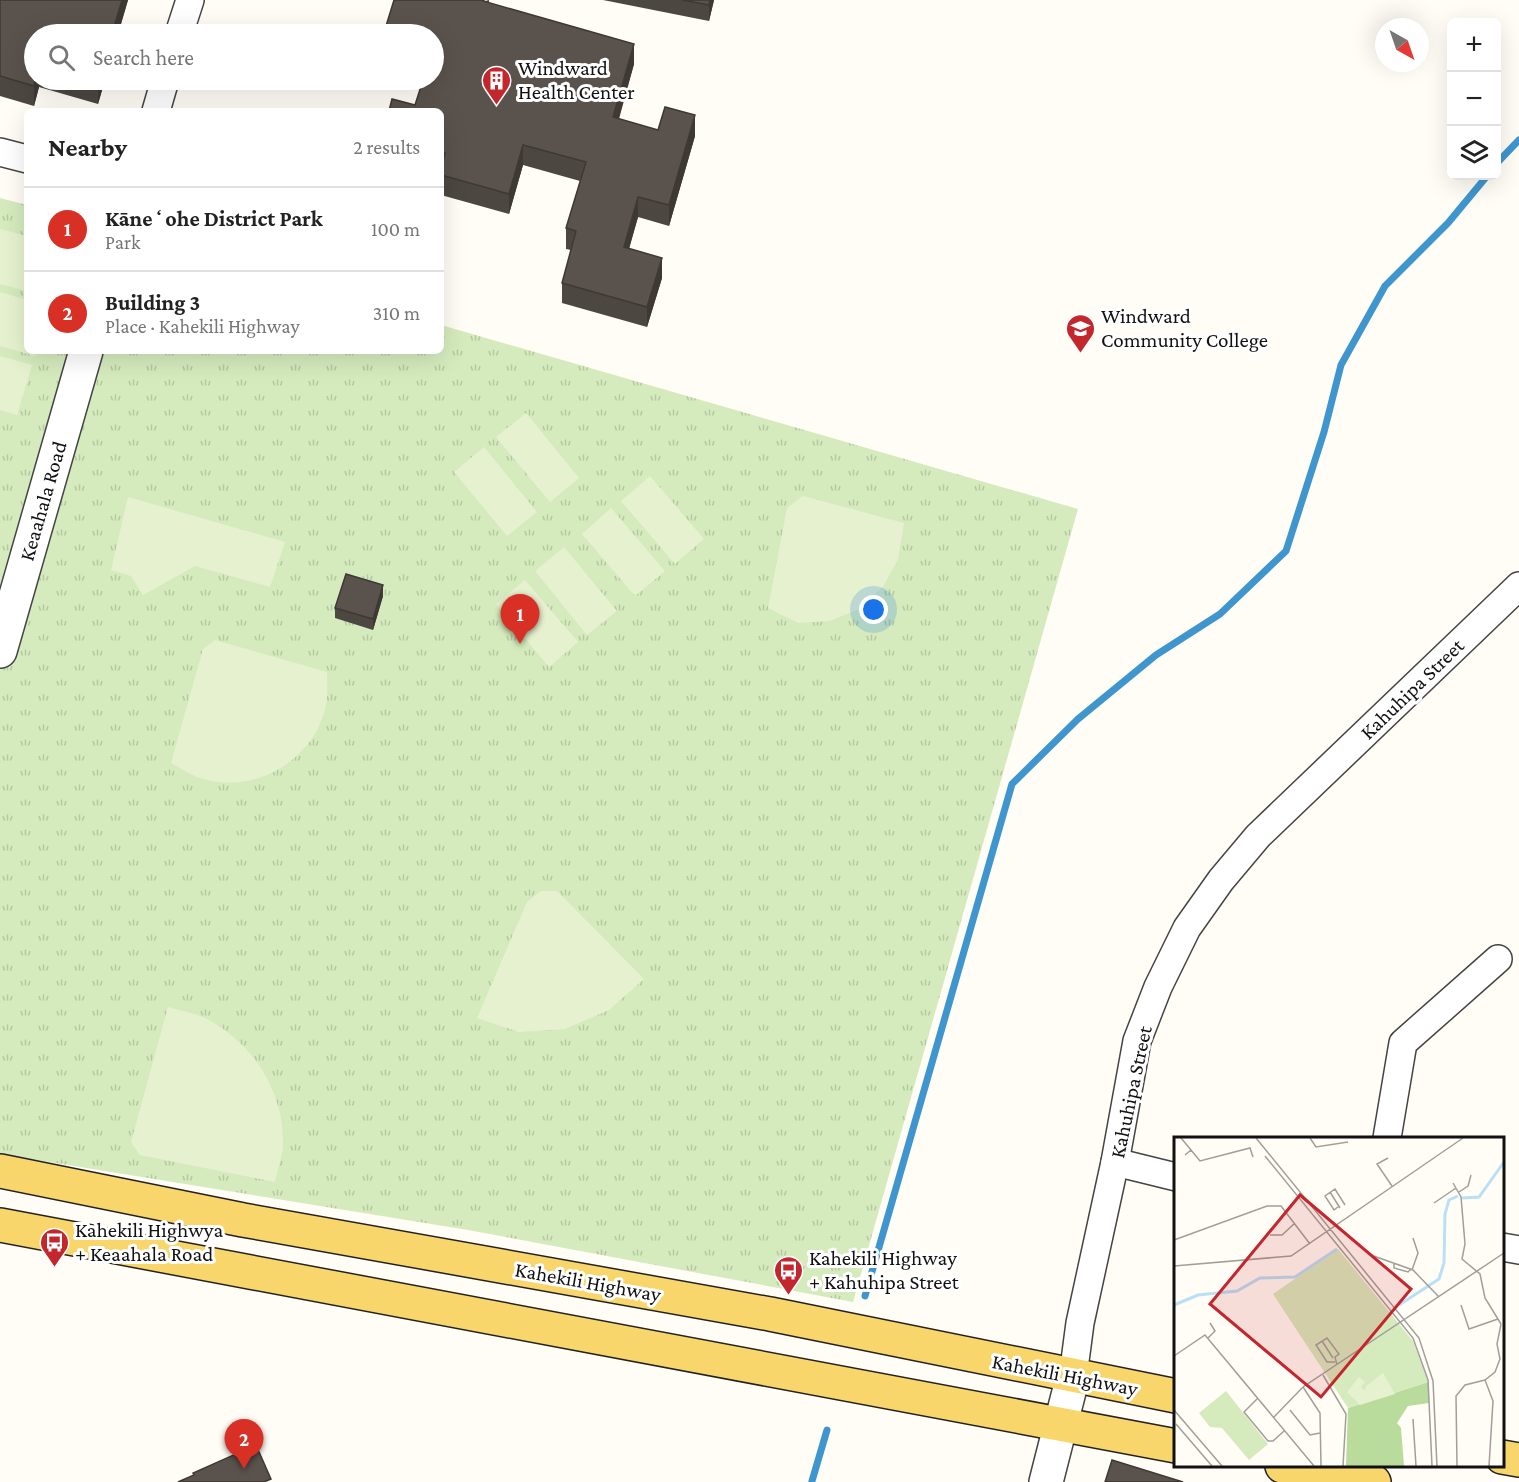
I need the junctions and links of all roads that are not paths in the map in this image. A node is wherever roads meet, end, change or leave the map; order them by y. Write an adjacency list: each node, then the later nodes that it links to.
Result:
1 (190, 0): 2 (street)
2 (182, 24)
3 (162, 90): 4 (street)
4 (157, 108)
5 (0, 152): 6 (street)
6 (24, 158)
7 (85, 354): 9 (street, Keaahala Road)
8 (1519, 586): 12 (street, Kahuhipa Street)
9 (0, 651)
10 (1498, 959): 11 (street)
11 (1387, 1137)
12 (1115, 1162): 14 (street); 18 (street, Kahuhipa Street)
13 (0, 1171): 18 (main road, Kahekili Highway)
14 (1174, 1177)
15 (0, 1225): 20 (main road)
16 (1504, 1247): 17 (street)
17 (1519, 1250)
18 (1073, 1376): 19 (main road, Kahekili Highway); 20 (street, Kahuhipa Street)
19 (1174, 1396)
20 (1061, 1426): 21 (main road); 25 (street, Kahuhipa Street)
21 (1174, 1446)
22 (1504, 1457): 23 (main road)
23 (1519, 1460)
24 (1288, 1467): 26 (main road)
25 (1046, 1482)
26 (1374, 1482)

